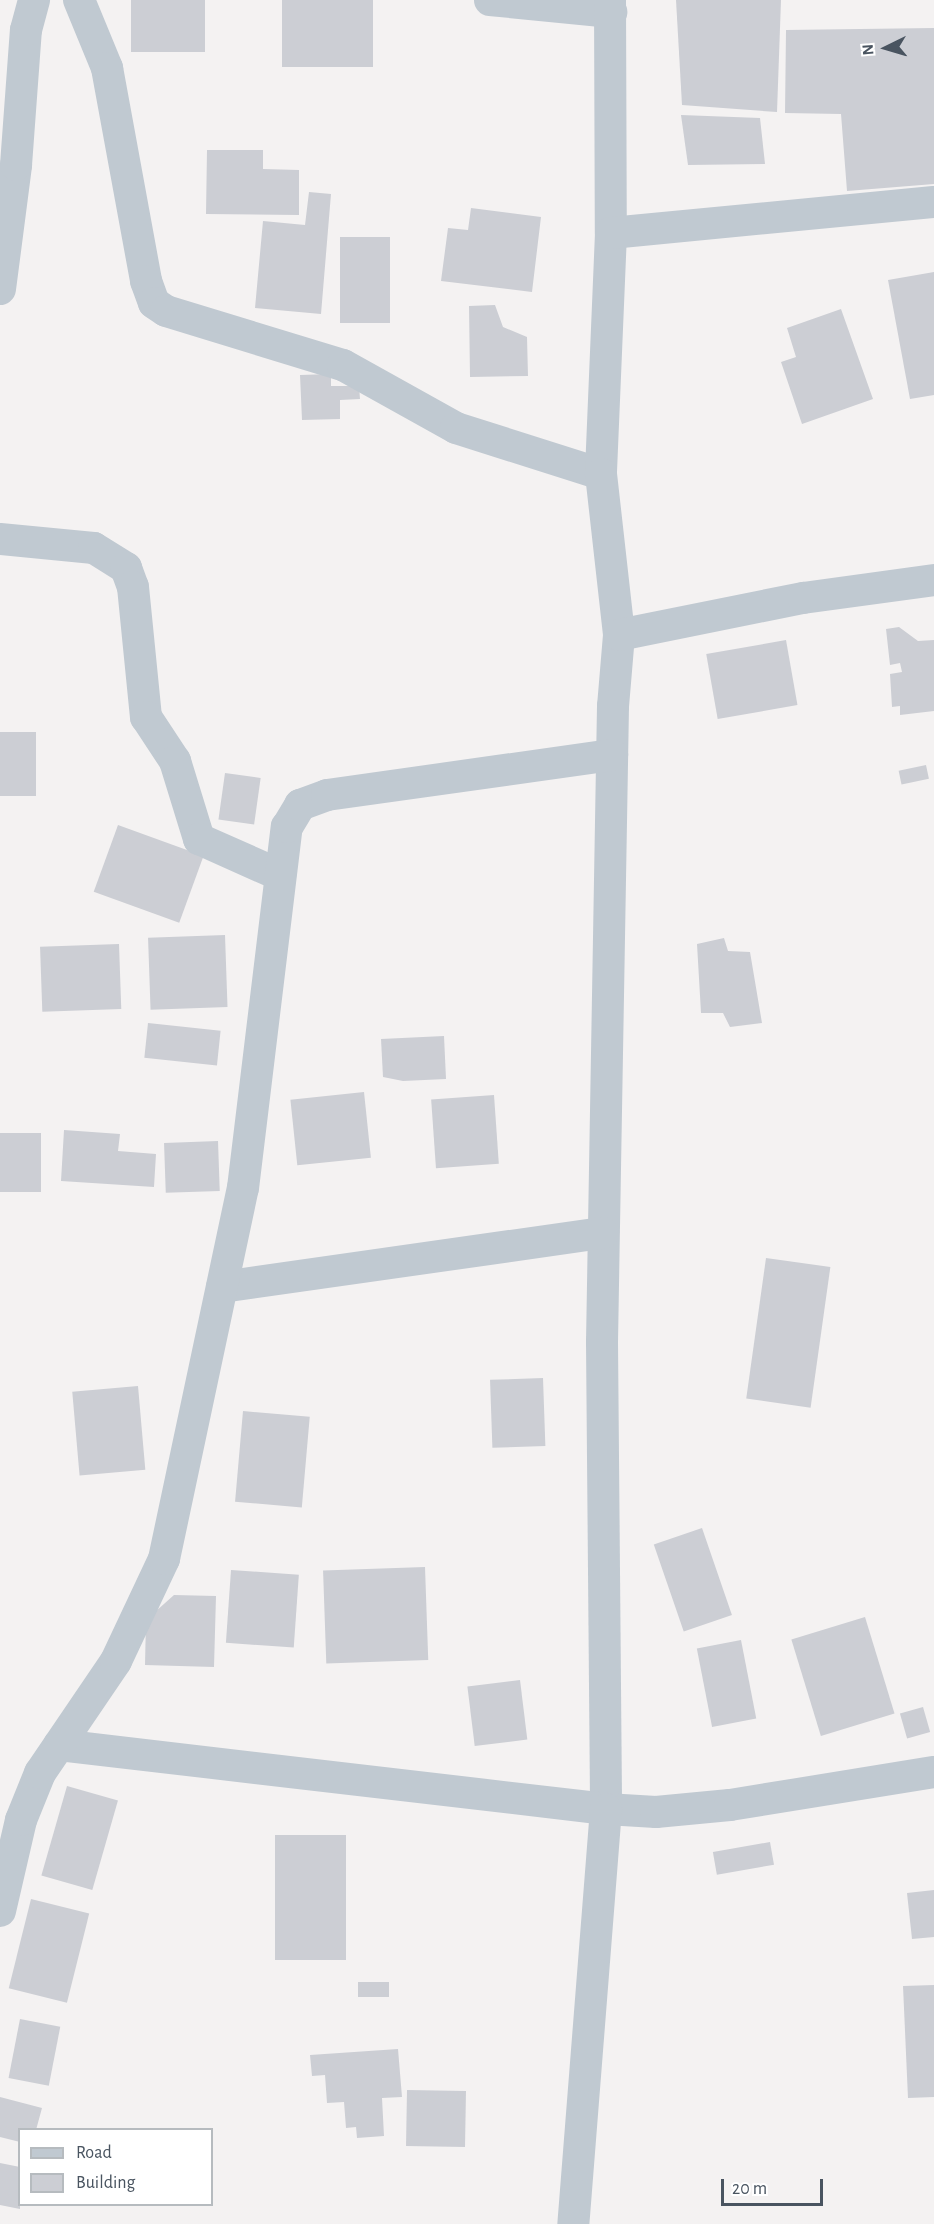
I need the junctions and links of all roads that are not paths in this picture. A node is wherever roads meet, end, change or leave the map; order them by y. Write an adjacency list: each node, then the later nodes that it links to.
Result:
1 (34, 0): 5 (street)
2 (79, 0): 9 (street)
3 (490, 0): 4 (street)
4 (610, 6): 7 (street)
5 (10, 80): 8 (street)
6 (934, 202): 7 (street)
7 (611, 233): 9 (street)
8 (0, 289)
9 (601, 474): 12 (street)
10 (0, 539): 14 (street)
11 (934, 580): 12 (street)
12 (619, 635): 13 (street)
13 (612, 755): 14 (street); 15 (street)
14 (280, 875): 16 (street)
15 (603, 1233): 16 (street); 19 (street)
16 (222, 1287): 17 (street)
17 (59, 1745): 19 (street); 20 (street)
18 (934, 1772): 19 (street)
19 (606, 1809): 21 (street)
20 (0, 1911)
21 (573, 2224)

